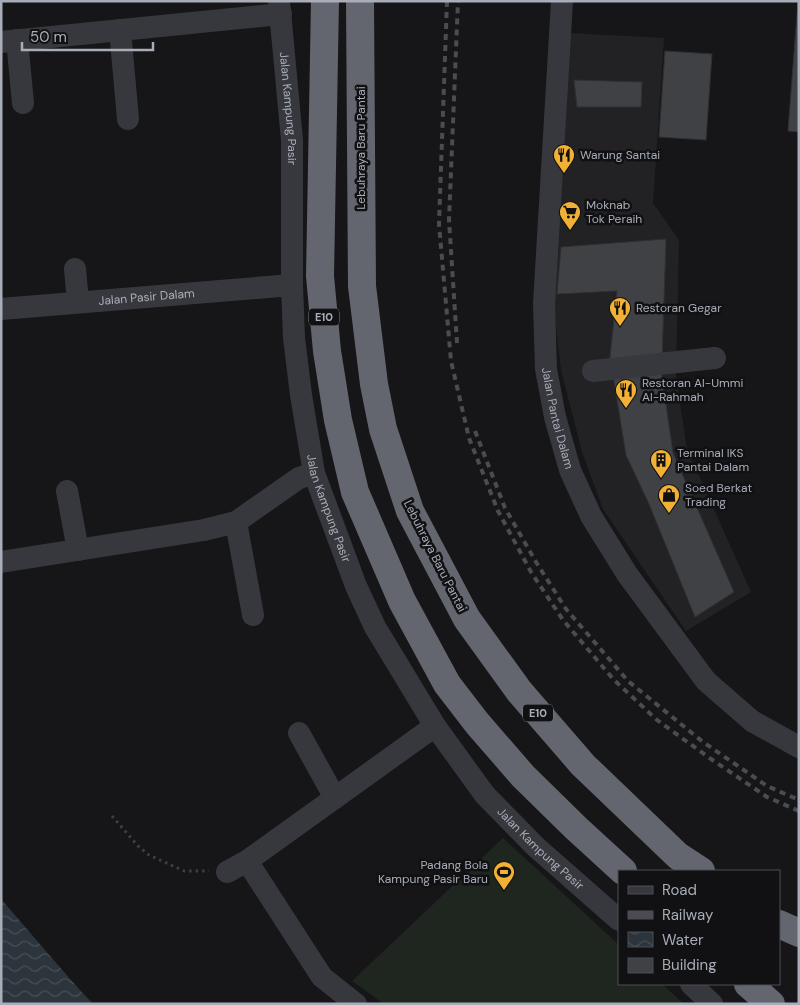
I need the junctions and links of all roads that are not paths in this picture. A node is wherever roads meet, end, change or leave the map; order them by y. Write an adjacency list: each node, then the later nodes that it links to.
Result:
1 (320, 1): 8 (highway)
2 (325, 1): 8 (highway, E10)
3 (360, 1): 9 (highway, Lebuhraya Baru Pantai / E10)
4 (368, 1): 9 (highway)
5 (562, 1): 27 (street, Jalan Pantai Dalam)
6 (280, 8): 7 (street); 14 (street, Jalan Kampung Pasir)
7 (120, 30): 10 (street); 12 (street)
8 (325, 32): 30 (highway, E10)
9 (360, 36): 31 (highway, Lebuhraya Baru Pantai / E10)
10 (9, 41): 11 (street)
11 (23, 103)
12 (128, 119)
13 (75, 269): 15 (street)
14 (292, 285): 15 (street, Jalan Pasir Dalam); 19 (street, Jalan Kampung Pasir)
15 (78, 302): 16 (street, Jalan Pasir Dalam)
16 (1, 309)
17 (715, 358): 18 (street)
18 (593, 371)
19 (314, 473): 21 (street); 25 (street, Jalan Kampung Pasir)
20 (67, 491): 22 (street)
21 (236, 522): 22 (street); 24 (street)
22 (78, 550): 23 (street)
23 (1, 562)
24 (253, 615)
25 (435, 726): 28 (street); 33 (street, Jalan Kampung Pasir)
26 (299, 734): 28 (street)
27 (799, 747)
28 (335, 798): 29 (street)
29 (247, 861): 32 (street); 38 (street)
30 (622, 870)
31 (699, 870)
32 (227, 872)
33 (618, 919)
34 (780, 924): 35 (highway)
35 (799, 933)
36 (692, 985): 39 (street)
37 (749, 985): 40 (highway)
38 (356, 1004)
39 (712, 1004)
40 (771, 1004)

